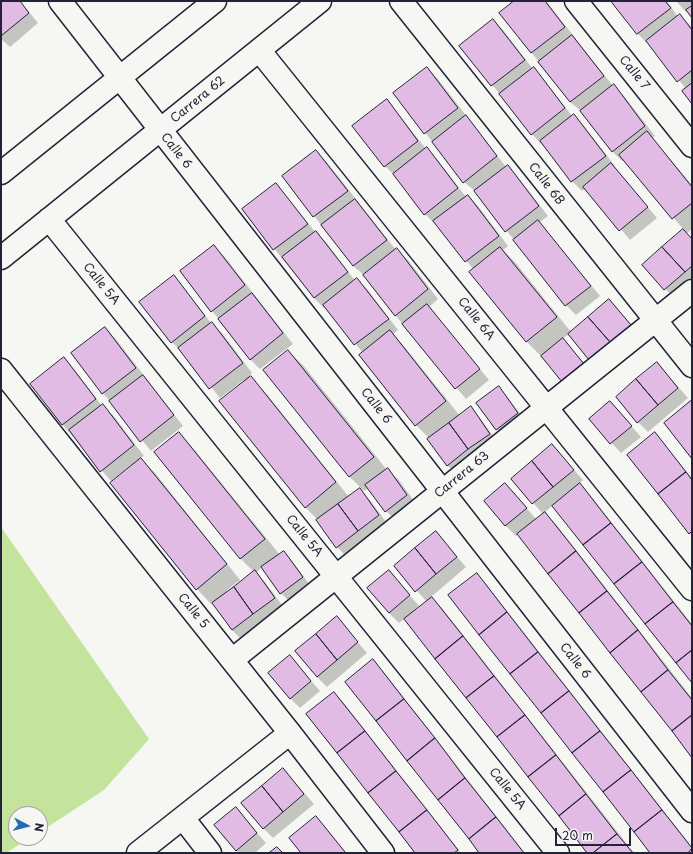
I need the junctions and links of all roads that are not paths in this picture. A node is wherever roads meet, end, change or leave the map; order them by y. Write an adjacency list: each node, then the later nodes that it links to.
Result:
1 (60, 1): 7 (street, Calle 6)
2 (215, 1): 7 (street)
3 (320, 1): 6 (street, Carrera 62)
4 (401, 1): 14 (street, Calle 6B)
5 (576, 1): 9 (street, Calle 7)
6 (260, 50): 8 (street, Carrera 62); 17 (street, Calle 6A)
7 (120, 78): 8 (street, Calle 6); 10 (street)
8 (160, 130): 11 (street, Carrera 62); 18 (street, Calle 6)
9 (692, 146)
10 (4, 164)
11 (49, 219): 12 (street, Carrera 62); 19 (street, Calle 5A)
12 (1, 258)
13 (692, 290): 14 (street, Carrera 63)
14 (655, 321): 15 (street, Calle 6B); 17 (street, Carrera 63)
15 (692, 366)
16 (1, 370): 21 (street, Calle 5)
17 (547, 407): 18 (street, Carrera 63); 20 (street, Calle 6A)
18 (442, 491): 19 (street, Carrera 63); 23 (street, Calle 6)
19 (336, 577): 21 (street, Carrera 63); 28 (street, Calle 5A)
20 (692, 589)
21 (232, 660): 22 (street, Calle 5)
22 (290, 733): 24 (street); 27 (street, Calle 5)
23 (692, 811)
24 (183, 818): 25 (street); 26 (street)
25 (138, 853)
26 (210, 853)
27 (383, 853)
28 (558, 853)

